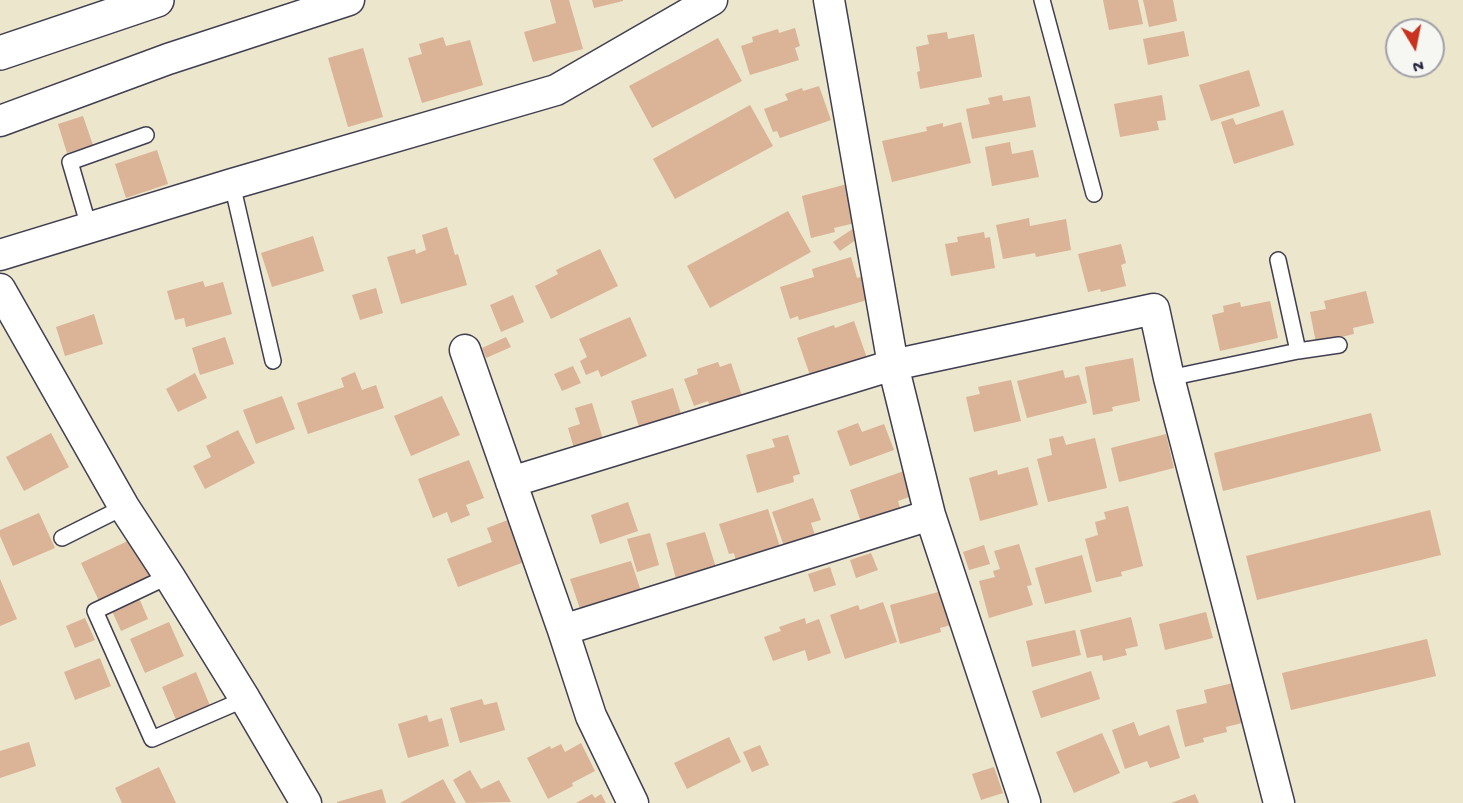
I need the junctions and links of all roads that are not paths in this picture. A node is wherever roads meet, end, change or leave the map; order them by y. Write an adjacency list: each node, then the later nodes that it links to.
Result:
1 (156, 0): 6 (main road)
2 (349, 0): 7 (street)
3 (712, 0): 9 (street)
4 (829, 0): 19 (street)
5 (1042, 0): 10 (lane)
6 (0, 53)
7 (0, 121)
8 (146, 135): 11 (lane)
9 (232, 184): 11 (street); 18 (lane)
10 (1094, 194)
11 (89, 227): 12 (street)
12 (0, 255)
13 (1278, 260): 17 (lane)
14 (0, 289): 22 (street)
15 (1339, 345): 17 (lane)
16 (465, 350): 21 (street)
17 (1298, 351): 20 (lane)
18 (273, 361)
19 (893, 365): 20 (street); 21 (street); 23 (street)
20 (1169, 378): 31 (street)
21 (512, 482): 26 (street)
22 (124, 507): 24 (lane); 25 (street)
23 (930, 515): 26 (street); 30 (street)
24 (62, 538)
25 (170, 576): 27 (street); 27 (lane)
26 (563, 630): 29 (street)
27 (245, 699): 28 (street)
28 (302, 802)
29 (633, 803)
30 (1024, 803)
31 (1279, 803)

